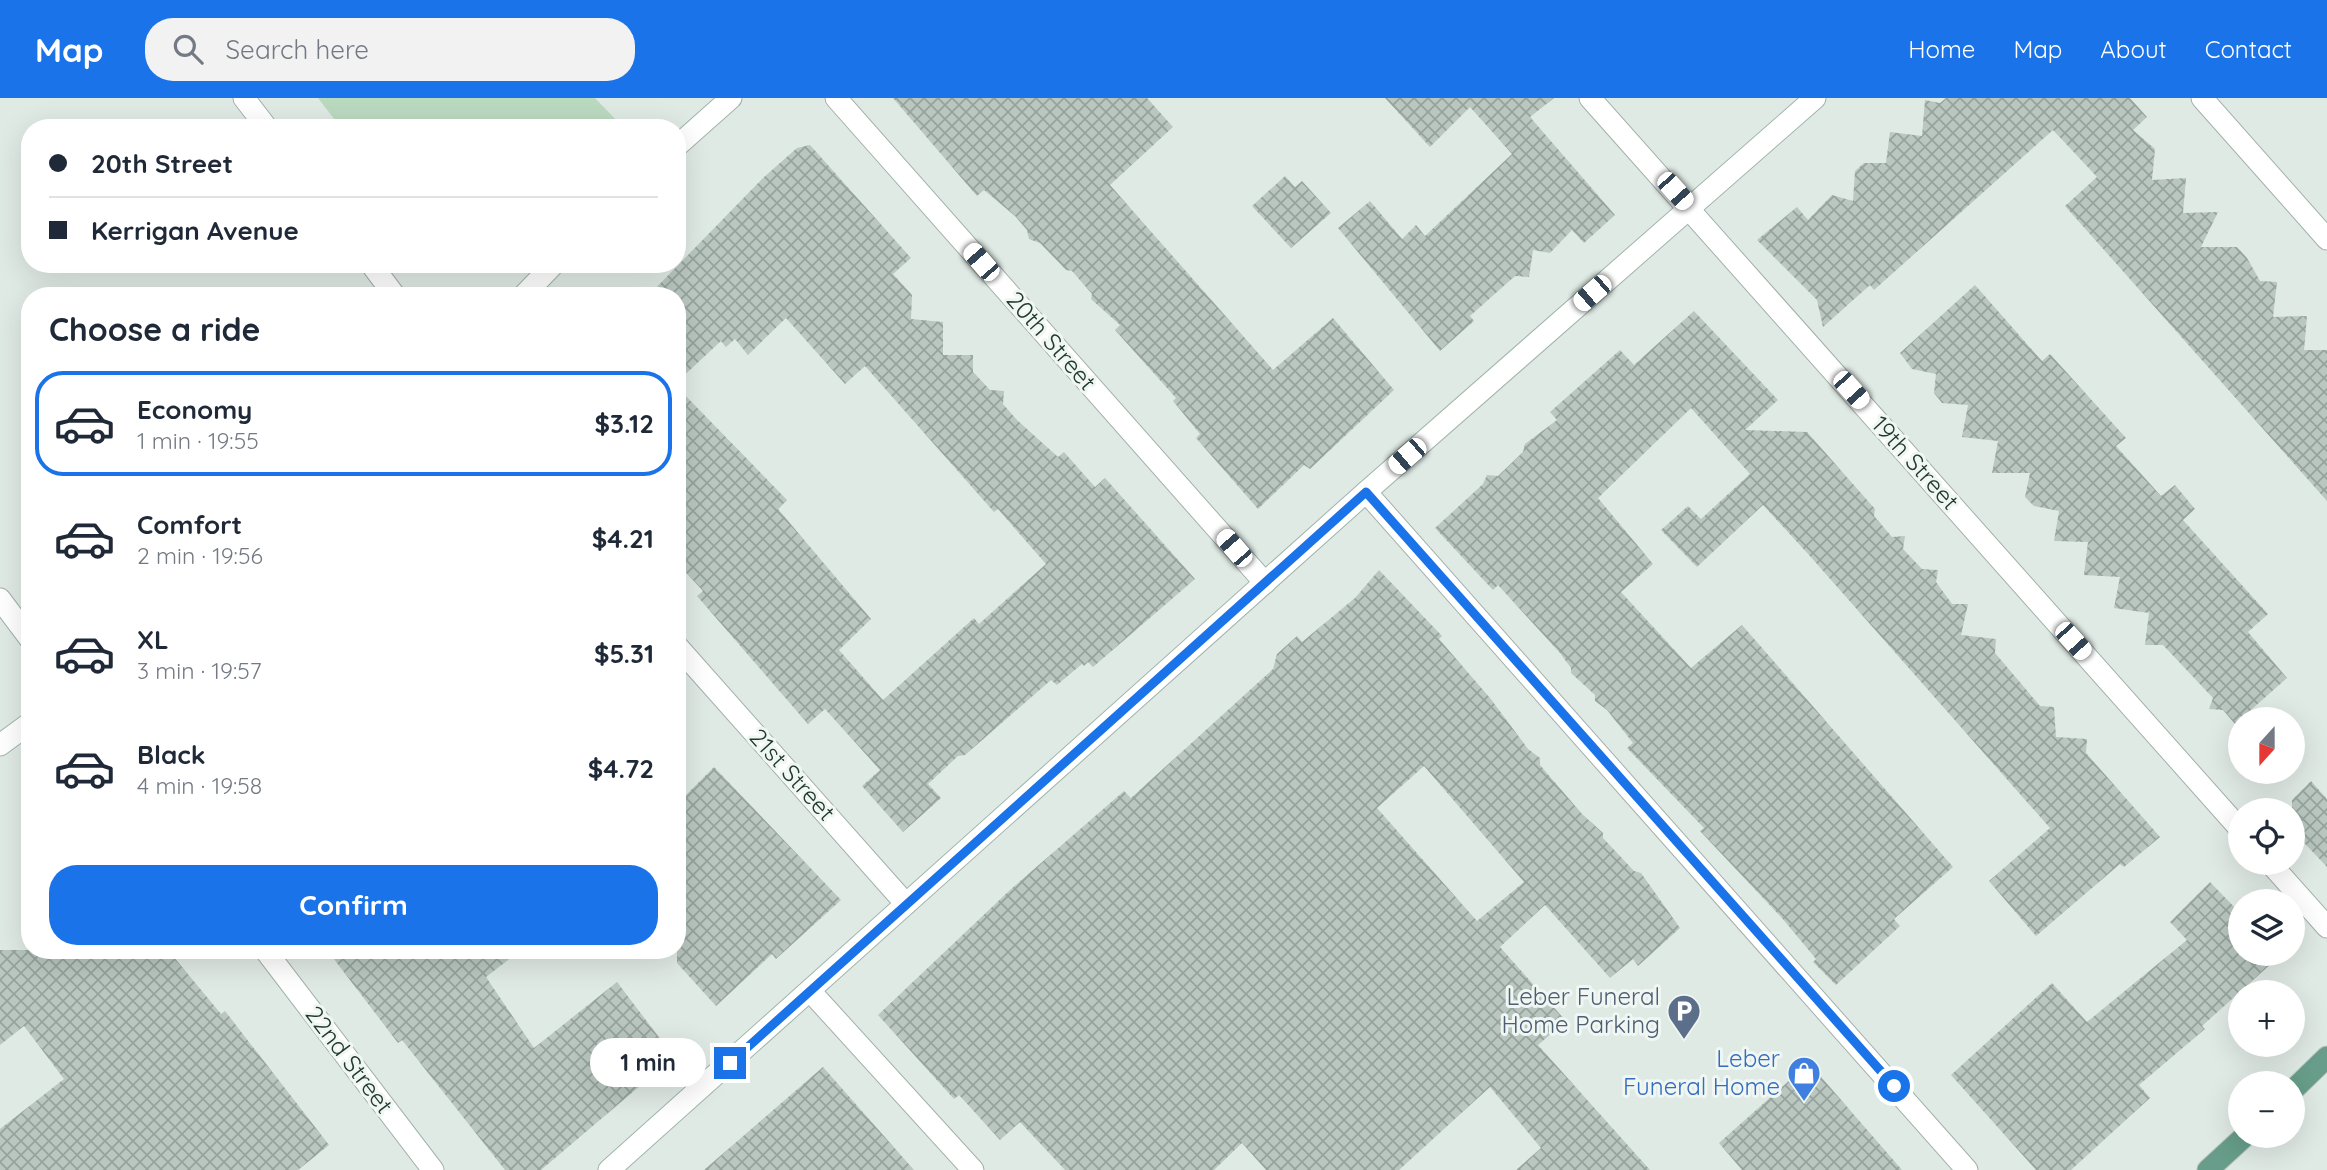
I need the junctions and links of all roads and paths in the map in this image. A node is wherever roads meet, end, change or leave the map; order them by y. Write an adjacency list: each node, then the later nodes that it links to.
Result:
1 (244, 98): 7 (street)
2 (731, 98): 8 (street)
3 (836, 98): 14 (street, 20th Street)
4 (1590, 98): 9 (street, 19th Street)
5 (1815, 98): 9 (street)
6 (2202, 98): 10 (street)
7 (260, 119)
8 (686, 138)
9 (1691, 208): 13 (street); 20 (street, 19th Street)
10 (2327, 239)
11 (546, 273): 12 (street)
12 (532, 287)
13 (1366, 492): 14 (street); 32 (street)
14 (1265, 583): 22 (street)
15 (0, 599): 16 (street)
16 (21, 627)
17 (686, 656): 22 (street, 21st Street)
18 (21, 730): 19 (street)
19 (0, 745)
20 (2228, 815)
21 (2281, 875): 23 (street)
22 (906, 904): 25 (street)
23 (2327, 927)
24 (272, 959): 29 (street, 22nd Street)
25 (811, 992): 30 (street); 31 (street)
26 (2327, 1057): 27 (main road)
27 (2305, 1078)
28 (2232, 1148): 33 (main road)
29 (433, 1170)
30 (609, 1170)
31 (973, 1170)
32 (1967, 1170)
33 (2208, 1170)

